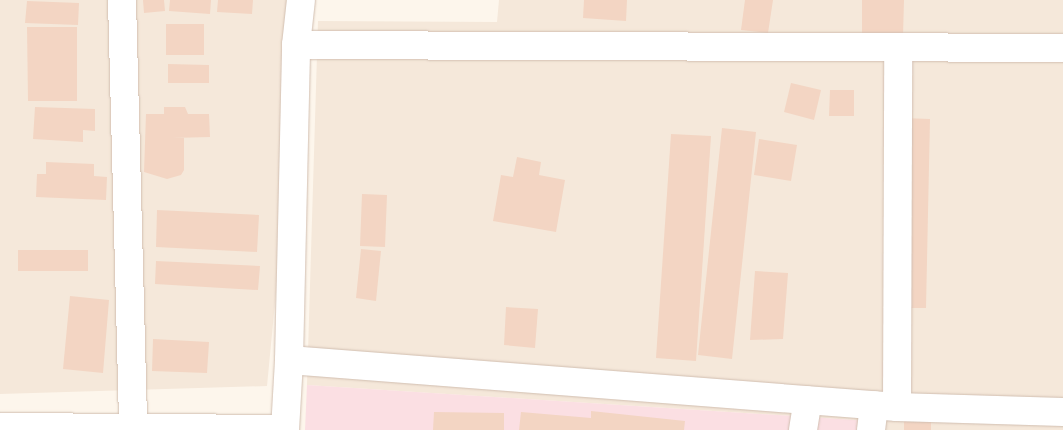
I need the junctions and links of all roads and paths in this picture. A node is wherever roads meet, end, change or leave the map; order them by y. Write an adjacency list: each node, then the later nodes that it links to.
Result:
1 (122, 0): 11 (street)
2 (301, 0): 3 (street)
3 (296, 45): 5 (street); 6 (street)
4 (1063, 48): 5 (street)
5 (898, 49): 9 (street)
6 (290, 360): 7 (street); 12 (street)
7 (808, 400): 9 (street); 13 (street)
8 (1063, 412): 9 (street)
9 (881, 414)
10 (0, 427): 11 (street)
11 (133, 428): 12 (street)
12 (285, 430)
13 (803, 430)

